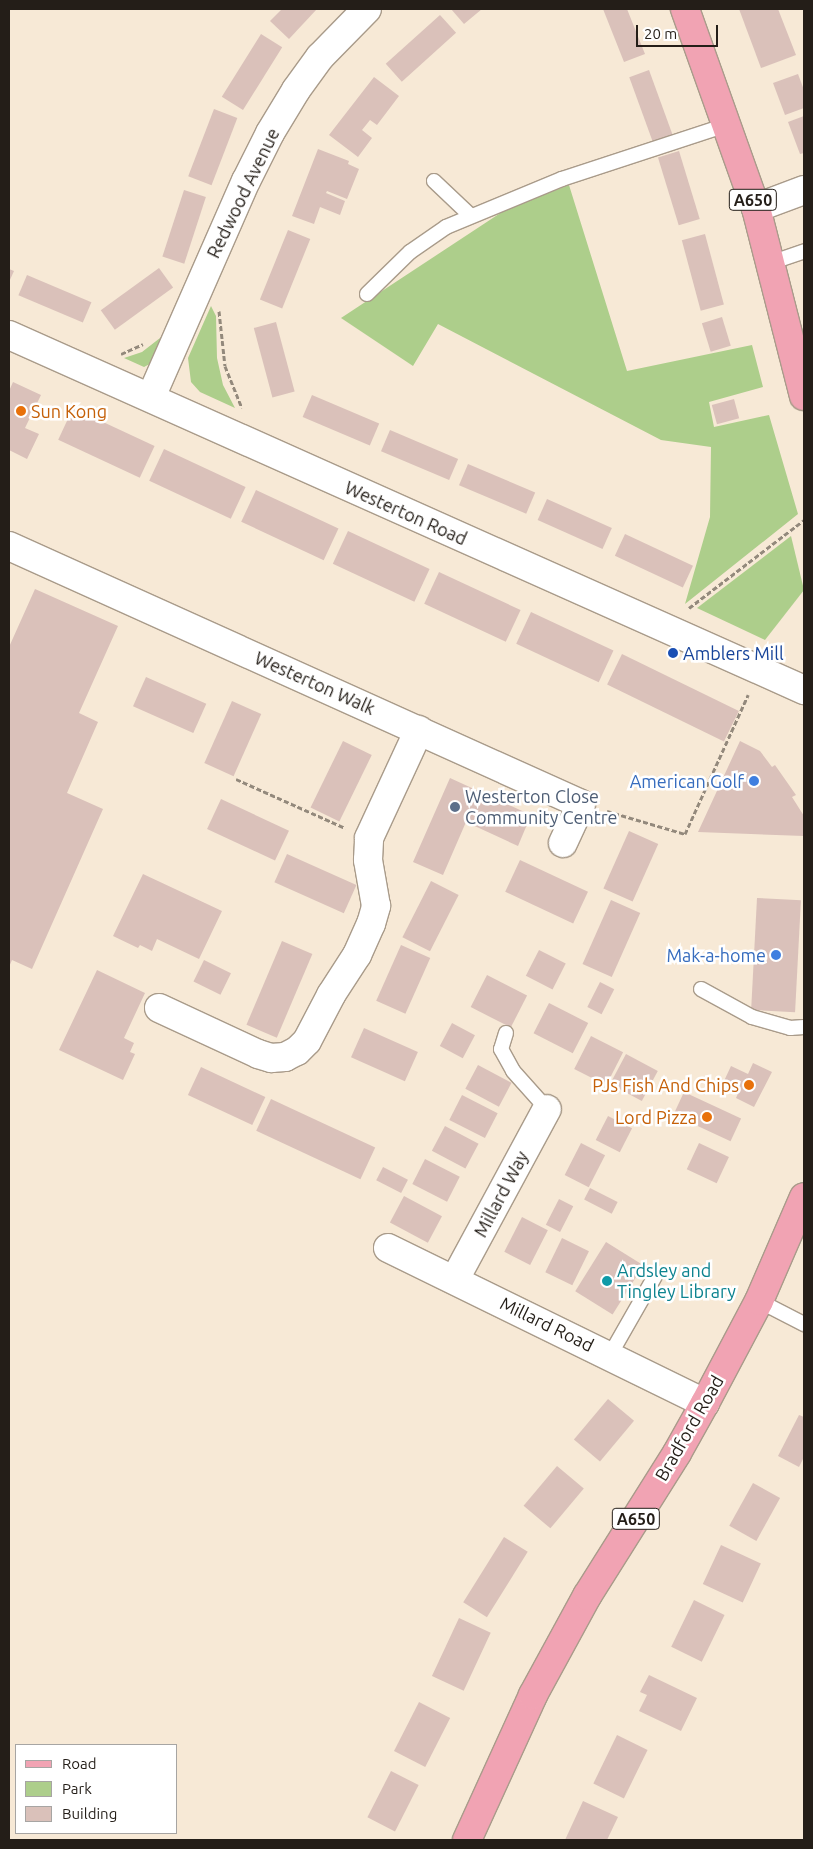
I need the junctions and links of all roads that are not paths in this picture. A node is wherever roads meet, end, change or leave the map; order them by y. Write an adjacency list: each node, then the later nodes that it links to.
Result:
1 (367, 9): 13 (street, Redwood Avenue)
2 (685, 9): 3 (main road, A650)
3 (726, 125): 6 (main road, A650); 7 (lane)
4 (434, 181): 7 (lane)
5 (804, 190): 6 (street)
6 (756, 208): 9 (main road, A650)
7 (471, 216): 10 (lane)
8 (804, 251): 9 (lane)
9 (770, 263): 12 (main road, A650)
10 (367, 294)
11 (9, 335): 13 (street, Westerton Road)
12 (804, 396)
13 (151, 397): 15 (street, Westerton Road)
14 (9, 546): 16 (street, Westerton Walk)
15 (804, 690)
16 (418, 730): 17 (street, Westerton Walk); 19 (street)
17 (563, 842)
18 (701, 990): 20 (lane)
19 (159, 1008)
20 (804, 1027)
21 (506, 1033): 22 (lane)
22 (547, 1109): 26 (street, Millard Way)
23 (804, 1197): 27 (main road, Bradford Road / A650)
24 (388, 1248): 26 (street, Millard Road)
25 (655, 1276): 29 (lane)
26 (455, 1279): 29 (street, Millard Road)
27 (759, 1300): 28 (lane); 30 (main road, Bradford Road / A650)
28 (804, 1324)
29 (610, 1355): 30 (street, Millard Road)
30 (705, 1403): 31 (main road, Bradford Road / A650)
31 (468, 1840)

